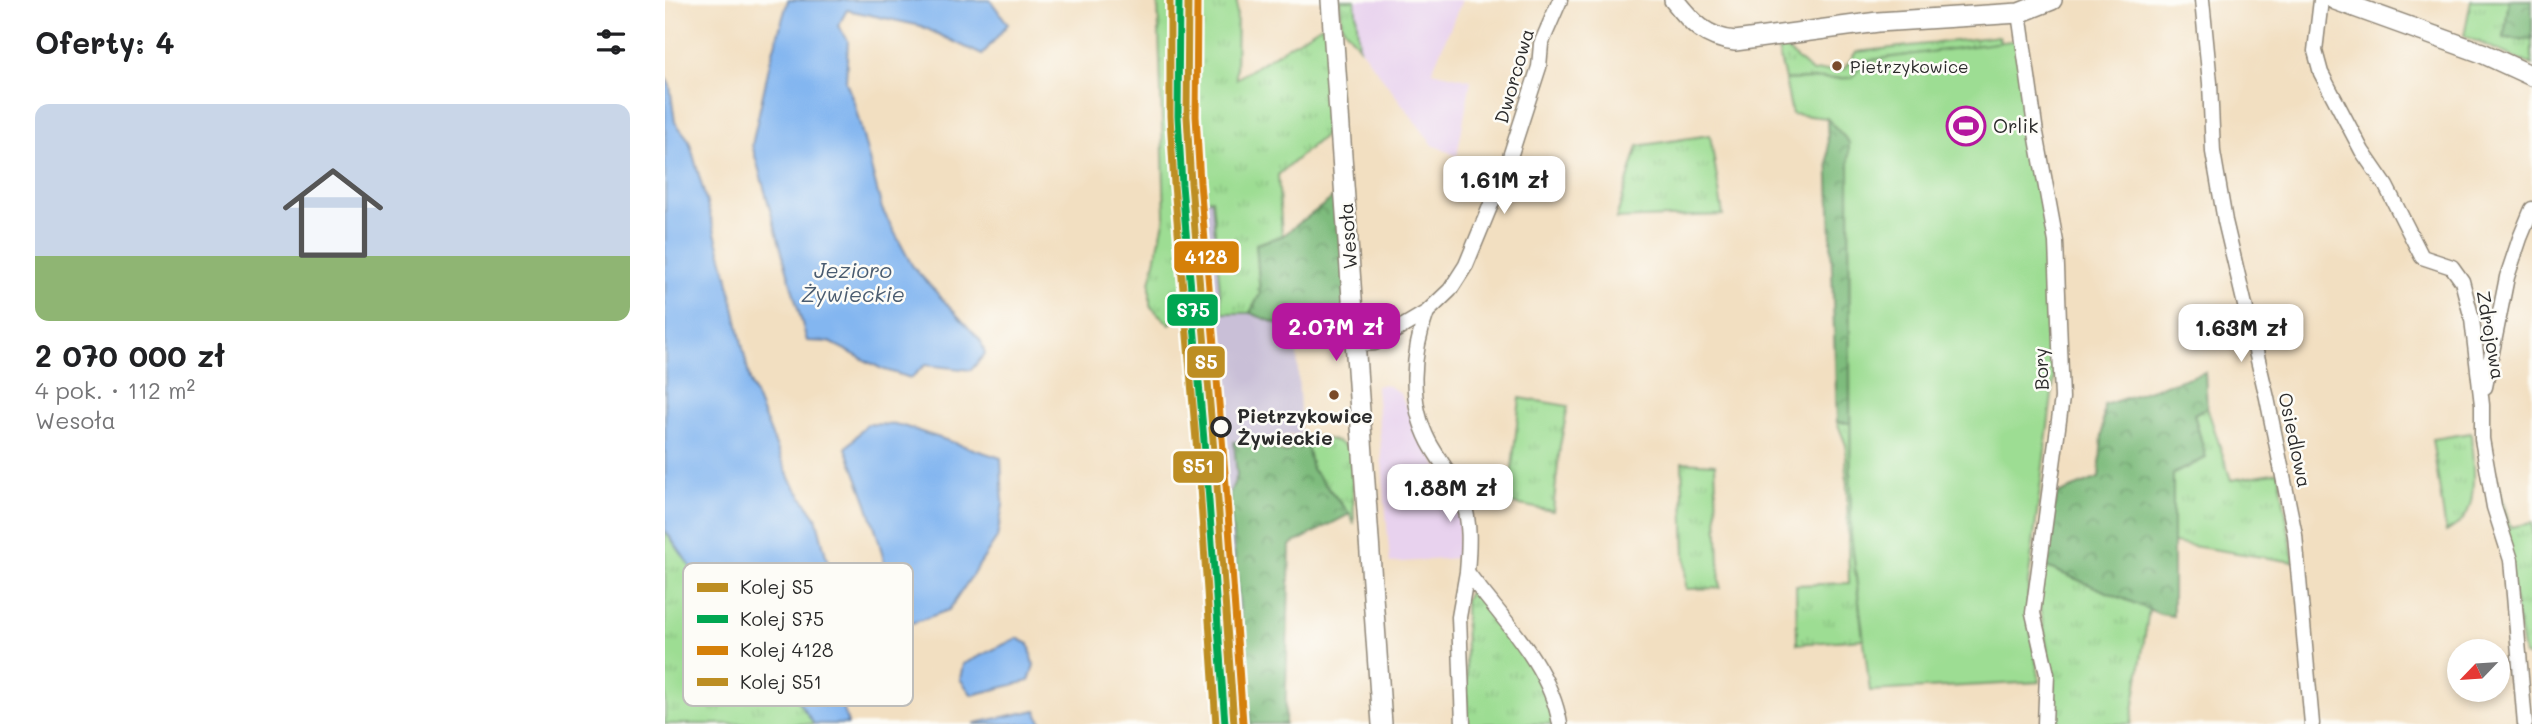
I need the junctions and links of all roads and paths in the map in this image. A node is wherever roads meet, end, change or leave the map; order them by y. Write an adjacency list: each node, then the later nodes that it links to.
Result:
1 (1331, 0): 12 (main road, Wesoła)
2 (1560, 0): 11 (street, Dworcowa)
3 (1674, 0): 8 (main road)
4 (2202, 0): 19 (street, Osiedlowa)
5 (2321, 0): 13 (street, Zdrojowa)
6 (2335, 0): 9 (main road)
7 (2045, 2): 8 (main road)
8 (2019, 13): 18 (street, Bory)
9 (2532, 76)
10 (2532, 209): 13 (street)
11 (1427, 312): 12 (street, Dworcowa); 14 (street)
12 (1355, 344): 15 (main road, Wesoła)
13 (2482, 405): 20 (street, Zdrojowa)
14 (1467, 572): 16 (street); 17 (street)
15 (1382, 724)
16 (1464, 724)
17 (1560, 724)
18 (2045, 724)
19 (2312, 724)
20 (2525, 724)

